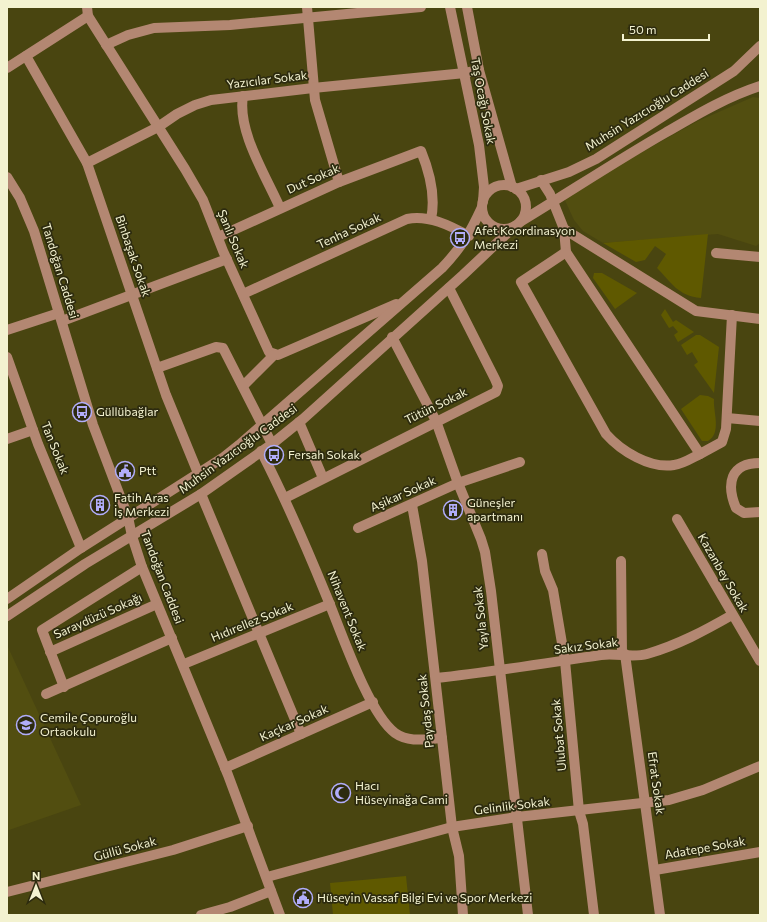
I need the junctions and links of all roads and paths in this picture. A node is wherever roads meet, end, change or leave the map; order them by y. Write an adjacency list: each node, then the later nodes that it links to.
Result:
1 (307, 7): 6 (street)
2 (421, 7): 6 (street)
3 (450, 7): 12 (street, Taş Ocağı Sokak)
4 (467, 7): 11 (street, Taş Ocağı Sokak)
5 (87, 12): 7 (street, Şanlı Sokak); 9 (street)
6 (306, 18): 7 (street); 14 (street)
7 (106, 45): 16 (street, Şanlı Sokak)
8 (760, 46): 19 (street, Muhsin Yazıcıoğlu Caddesi)
9 (26, 56): 10 (street); 17 (street, Binbaşak Sokak)
10 (7, 68)
11 (479, 70): 12 (street, Yazıcılar Sokak); 21 (street, Taş Ocağı Sokak)
12 (465, 73): 14 (street, Yazıcılar Sokak); 23 (street, Taş Ocağı Sokak)
13 (760, 86): 22 (street, Muhsin Yazıcıoğlu Caddesi)
14 (313, 88): 15 (street, Yazıcılar Sokak); 20 (street)
15 (243, 96): 16 (street, Yazıcılar Sokak); 24 (street)
16 (158, 126): 17 (street, Yazıcılar Sokak); 29 (street, Şanlı Sokak)
17 (87, 163): 36 (street, Binbaşak Sokak)
18 (7, 178): 39 (street, Tandoğan Caddesi)
19 (541, 180): 21 (street, Muhsin Yazıcıoğlu Caddesi); 22 (street)
20 (339, 182): 24 (street, Dut Sokak); 25 (street, Dut Sokak)
21 (514, 188): 23 (street); 26 (street)
22 (552, 203): 26 (street, Muhsin Yazıcıoğlu Caddesi); 27 (street)
23 (482, 204): 26 (street); 28 (street, Muhsin Yazıcıoğlu Caddesi)
24 (280, 208): 29 (street, Dut Sokak)
25 (431, 219): 28 (street, Tenha Sokak); 35 (street, Tenha Sokak)
26 (517, 224): 34 (street, Muhsin Yazıcıoğlu Caddesi)
27 (564, 229): 30 (street); 38 (street)
28 (469, 236): 37 (street, Muhsin Yazıcıoğlu Caddesi)
29 (218, 237): 33 (street, Şanlı Sokak)
30 (566, 252): 56 (street); 56 (street)
31 (716, 253): 32 (street)
32 (760, 257)
33 (227, 259): 35 (street, Şanlı Sokak); 36 (street)
34 (448, 288): 42 (street, Muhsin Yazıcıoğlu Caddesi); 48 (street, Tütün Sokak)
35 (243, 294): 43 (street, Şanlı Sokak)
36 (133, 296): 39 (street); 45 (street, Binbaşak Sokak)
37 (403, 301): 43 (street); 51 (street, Muhsin Yazıcıoğlu Caddesi)
38 (732, 315): 40 (street); 47 (street)
39 (61, 317): 41 (street); 66 (street, Tandoğan Caddesi)
40 (760, 319)
41 (7, 330)
42 (392, 338): 48 (street, Yayla Sokak); 49 (street, Muhsin Yazıcıoğlu Caddesi)
43 (274, 355): 46 (street)
44 (7, 357): 52 (street, Tan Sokak)
45 (157, 368): 46 (street); 59 (street, Binbaşak Sokak)
46 (243, 386): 51 (street)
47 (727, 418): 50 (street); 56 (street)
48 (436, 421): 60 (street, Tütün Sokak); 61 (street, Yayla Sokak)
49 (299, 422): 54 (street, Muhsin Yazıcıoğlu Caddesi); 60 (street)
50 (760, 422)
51 (263, 425): 54 (street); 59 (street, Muhsin Yazıcıoğlu Caddesi)
52 (33, 430): 53 (street); 70 (street, Tan Sokak)
53 (7, 439)
54 (272, 444): 55 (street, Muhsin Yazıcıoğlu Caddesi)
55 (261, 451): 62 (street, Muhsin Yazıcıoğlu Caddesi); 63 (street, Nihavent Sokak)
56 (700, 454)
57 (520, 462): 61 (street, Aşikar Sokak)
58 (760, 463): 65 (street)
59 (198, 473): 66 (street, Muhsin Yazıcıoğlu Caddesi)
60 (323, 478): 63 (street, Tütün Sokak)
61 (458, 484): 64 (street, Aşikar Sokak); 86 (street, Yayla Sokak)
62 (202, 494): 69 (street, Muhsin Yazıcıoğlu Caddesi); 79 (street)
63 (285, 498): 76 (street, Nihavent Sokak)
64 (412, 505): 68 (street, Aşikar Sokak); 87 (street, Paydaş Sokak)
65 (760, 512)
66 (128, 518): 69 (street, Tandoğan Caddesi); 70 (street, Muhsin Yazıcıoğlu Caddesi)
67 (677, 519): 77 (street, Kazanbey Sokak)
68 (358, 528)
69 (132, 536): 73 (street, Tandoğan Caddesi); 78 (street, Muhsin Yazıcıoğlu Caddesi)
70 (81, 548): 74 (street, Muhsin Yazıcıoğlu Caddesi)
71 (542, 554): 83 (street, Ulubat Sokak)
72 (621, 561): 82 (street, Efrat Sokak)
73 (142, 567): 75 (street, Tandoğan Caddesi); 81 (street)
74 (7, 599)
75 (157, 604): 80 (street, Tandoğan Caddesi); 81 (street, Saraydüzü Sokağı)
76 (330, 604): 79 (street, Hıdırellez Sokak); 90 (street, Nihavent Sokak)
77 (732, 615): 82 (street, Sakız Sokak); 84 (street, Kazanbey Sokak)
78 (7, 616)
79 (259, 632): 85 (street, Hıdırellez Sokak); 91 (street)
80 (172, 638): 85 (street, Tandoğan Caddesi); 88 (street)
81 (50, 652): 88 (street)
82 (624, 654): 83 (street, Sakız Sokak); 95 (street, Efrat Sokak)
83 (565, 661): 86 (street, Sakız Sokak); 96 (street, Ulubat Sokak)
84 (760, 661)
85 (184, 664): 94 (street, Tandoğan Caddesi)
86 (500, 671): 87 (street, Sakız Sokak); 97 (street, Yayla Sokak)
87 (436, 678): 92 (street, Paydaş Sokak)
88 (64, 687): 89 (street)
89 (46, 694)
90 (373, 702): 91 (street, Kaçkar Sokak); 92 (street, Nihavent Sokak)
91 (300, 734): 94 (street, Kaçkar Sokak)
92 (442, 738): 99 (street, Paydaş Sokak)
93 (760, 766): 95 (street, Gelinlik Sokak)
94 (225, 768): 98 (street, Tandoğan Caddesi)
95 (646, 804): 96 (street, Gelinlik Sokak); 101 (street, Efrat Sokak)
96 (579, 811): 97 (street, Gelinlik Sokak); 109 (street, Ulubat Sokak)
97 (517, 817): 99 (street, Gelinlik Sokak); 108 (street, Yayla Sokak)
98 (248, 826): 102 (street, Tandoğan Caddesi); 104 (street, Güllü Sokak)
99 (452, 826): 102 (street, Gelinlik Sokak); 107 (street, Paydaş Sokak)
100 (760, 852): 101 (street, Adatepe Sokak)
101 (655, 870): 110 (street, Efrat Sokak)
102 (267, 876): 103 (street, Tandoğan Caddesi)
103 (271, 891): 105 (street); 106 (street, Tandoğan Caddesi)
104 (7, 892)
105 (201, 915)
106 (280, 915)
107 (463, 915)
108 (528, 915)
109 (594, 915)
110 (660, 915)

